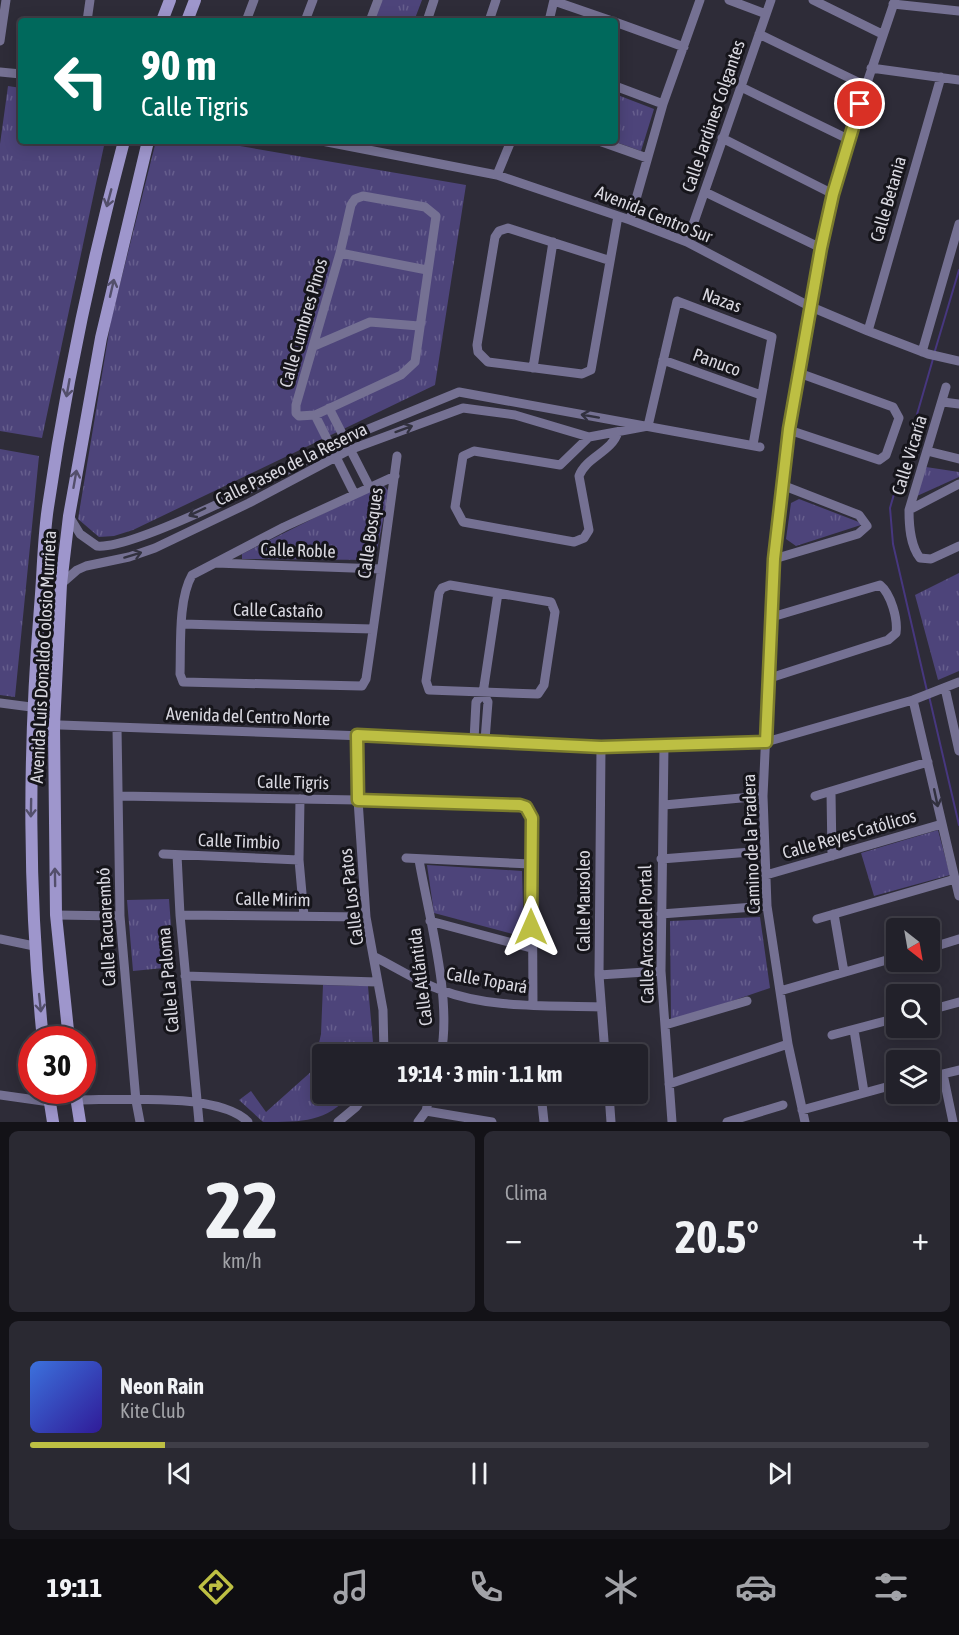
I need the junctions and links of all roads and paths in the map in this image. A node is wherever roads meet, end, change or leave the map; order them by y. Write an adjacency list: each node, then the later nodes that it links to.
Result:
1 (6, 0): 31 (street)
2 (90, 0): 18 (street)
3 (170, 0): 19 (main road)
4 (195, 0): 20 (main road)
5 (254, 0): 21 (street)
6 (314, 0): 22 (street)
7 (378, 0): 23 (street)
8 (434, 0): 24 (street)
9 (496, 0): 25 (street)
10 (554, 0): 26 (street); 27 (street)
11 (700, 0): 32 (street)
12 (729, 0): 17 (street)
13 (771, 0): 17 (street, Calle Jardines Colgantes)
14 (813, 0): 30 (street)
15 (894, 2): 16 (street); 30 (street, Camino de la Pradera)
16 (959, 11)
17 (766, 14): 29 (street, Calle Jardines Colgantes)
18 (87, 18)
19 (163, 18)
20 (189, 18)
21 (247, 18)
22 (306, 18)
23 (371, 18)
24 (428, 18)
25 (490, 18)
26 (550, 18)
27 (602, 18)
28 (618, 24): 32 (street)
29 (759, 34): 38 (street); 40 (street, Calle Jardines Colgantes)
30 (882, 34): 33 (street, Camino de la Pradera)
31 (0, 41)
32 (684, 47): 41 (street)
33 (871, 68): 36 (street); 38 (street, Camino de la Pradera)
34 (0, 72): 35 (street)
35 (18, 74)
36 (941, 77): 37 (street); 64 (street, Calle Betania)
37 (959, 80)
38 (866, 86): 43 (street, Camino de la Pradera)
39 (618, 87): 41 (street)
40 (741, 87): 42 (street, Calle Jardines Colgantes); 43 (street)
41 (663, 104): 49 (street)
42 (722, 138): 51 (street, Calle Jardines Colgantes); 52 (street)
43 (848, 139): 52 (street, Camino de la Pradera)
44 (123, 144): 114 (main road, Avenida Luis Donaldo Colosio Murrieta, one-way to 114)
45 (147, 144): 96 (main road, Avenida Luis Donaldo Colosio Murrieta, one-way to 45)
46 (337, 144): 50 (street, Avenida Centro Sur)
47 (510, 144): 50 (street)
48 (607, 144): 49 (street)
49 (647, 158): 54 (street)
50 (497, 175): 53 (street, Avenida Centro Sur)
51 (705, 192): 57 (street, Calle Jardines Colgantes); 58 (street)
52 (833, 194): 58 (street, Camino de la Pradera)
53 (618, 216): 54 (street, Avenida Centro Sur); 60 (street)
54 (630, 220): 57 (street, Avenida Centro Sur)
55 (959, 224): 66 (street)
56 (553, 242): 60 (street); 69 (street); 69 (street)
57 (687, 242): 62 (street, Avenida Centro Sur)
58 (821, 248): 62 (street, Camino de la Pradera)
59 (340, 253): 61 (street); 61 (street, Calle Cumbres Pinos); 65 (street, Calle Cumbres Pinos)
60 (608, 260): 69 (street)
61 (427, 270): 63 (street, Calle Cumbres Pinos)
62 (809, 306): 64 (street, Avenida Centro Sur); 70 (street, Camino de la Pradera)
63 (419, 326): 65 (street); 75 (street, Calle Cumbres Pinos)
64 (868, 331): 66 (street, Avenida Centro Sur)
65 (314, 346): 76 (street, Calle Cumbres Pinos)
66 (925, 353): 68 (street, Avenida Centro Sur)
67 (663, 360): 72 (street, Panuco); 72 (street, Nazas); 77 (street, Nazas)
68 (959, 361)
69 (533, 368)
70 (799, 373): 78 (street, Camino de la Pradera); 78 (street)
71 (946, 387): 73 (street, Calle Vicaría)
72 (761, 395): 83 (street, Nazas)
73 (943, 402): 74 (street); 86 (street, Calle Vicaría)
74 (959, 404)
75 (329, 408): 76 (street, Calle Cumbres Pinos); 82 (street)
76 (315, 415): 84 (street)
77 (648, 426): 79 (street, Calle Paseo de la Reserva); 80 (street, Calle Paseo de la Reserva, one-way to 80); 83 (street, Calle Paseo de la Reserva)
78 (789, 429): 92 (street, Camino de la Pradera)
79 (618, 432): 81 (street, Calle Paseo de la Reserva); 81 (street)
80 (354, 435)
81 (589, 437): 85 (street, Calle Paseo de la Reserva, one-way to 81)
82 (344, 440): 84 (street, Calle Paseo de la Reserva); 85 (street)
83 (757, 446)
84 (331, 447): 88 (street); 98 (street, Calle Paseo de la Reserva, one-way to 98)
85 (349, 450): 88 (street, Calle Paseo de la Reserva); 93 (street)
86 (927, 451): 89 (street); 95 (street, Calle Vicaría)
87 (397, 456): 90 (street)
88 (336, 458): 94 (street); 100 (street, Calle Paseo de la Reserva, one-way to 88)
89 (959, 459)
90 (395, 476): 93 (street, Calle Bosques); 102 (street, Calle Bosques)
91 (959, 484): 95 (street)
92 (782, 485): 99 (street, Camino de la Pradera); 99 (street)
93 (369, 486): 94 (street, Calle Bosques)
94 (354, 493): 101 (street, Calle Bosques)
95 (909, 510): 97 (street, Calle Vicaría)
96 (69, 516): 98 (street); 103 (main road, Avenida Luis Donaldo Colosio Murrieta)
97 (959, 546)
98 (105, 547): 100 (street)
99 (774, 559): 105 (street, Camino de la Pradera)
100 (103, 563): 103 (street, Calle Paseo de la Reserva)
101 (213, 563): 102 (street, Calle Roble); 106 (street, Calle Bosques)
102 (381, 569): 107 (street, Calle Bosques)
103 (61, 584): 115 (main road, Avenida Luis Donaldo Colosio Murrieta)
104 (498, 593): 111 (street); 111 (street); 111 (street)
105 (772, 617): 108 (street, Camino de la Pradera); 108 (street)
106 (182, 624): 107 (street, Calle Castaño); 107 (street, Calle Bosques)
107 (373, 629)
108 (770, 678): 122 (street, Camino de la Pradera)
109 (959, 682): 110 (street, Avenida del Centro Norte)
110 (941, 689): 112 (street, Avenida del Centro Norte); 125 (street)
111 (483, 693): 120 (street); 121 (street)
112 (917, 699): 122 (street, Avenida del Centro Norte); 126 (street)
113 (0, 703): 114 (street)
114 (32, 708): 115 (street); 116 (main road, Avenida Luis Donaldo Colosio Murrieta)
115 (54, 710): 117 (main road, Avenida Luis Donaldo Colosio Murrieta)
116 (32, 724): 117 (street, Avenida del Centro Norte); 160 (main road, Avenida Luis Donaldo Colosio Murrieta, one-way to 160)
117 (54, 726): 118 (street, Avenida del Centro Norte); 150 (main road, Avenida Luis Donaldo Colosio Murrieta, one-way to 117)
118 (117, 728): 119 (street, Avenida del Centro Norte); 128 (street, Calle Tacuarembó)
119 (357, 735): 120 (street, Avenida del Centro Norte); 132 (street, Calle Los Patos)
120 (474, 740): 121 (street, Avenida del Centro Norte)
121 (485, 740): 124 (street, Avenida del Centro Norte)
122 (766, 742): 123 (street, Avenida del Centro Norte); 129 (street, Camino de la Pradera)
123 (664, 746): 124 (street, Avenida del Centro Norte); 133 (street, Calle Arcos del Portal)
124 (601, 747): 166 (street, Calle Mausoleo)
125 (959, 751)
126 (928, 762): 127 (street); 134 (street, one-way to 134)
127 (831, 792): 130 (street); 138 (street)
128 (118, 796): 131 (street, Calle Tigris); 152 (street, Calle Tacuarembó)
129 (763, 796): 133 (street); 135 (street, Camino de la Pradera)
130 (815, 796)
131 (300, 799): 132 (street, Calle Tigris); 141 (street)
132 (358, 800): 143 (street, Calle Tigris); 154 (street, Calle Los Patos)
133 (664, 805): 140 (street, Calle Arcos del Portal)
134 (942, 824): 138 (street, Calle Reyes Católicos); 145 (street)
135 (765, 851): 140 (street); 144 (street, Camino de la Pradera)
136 (163, 854): 137 (street, Calle Timbio)
137 (177, 855): 141 (street, Calle Timbio); 151 (street, Calle La Paloma)
138 (832, 856): 144 (street, Calle Reyes Católicos)
139 (406, 858): 142 (street)
140 (661, 859): 148 (street, Calle Arcos del Portal)
141 (299, 860): 153 (street)
142 (419, 860): 143 (street); 156 (street, Calle Atlántida)
143 (531, 864): 161 (street)
144 (766, 875): 147 (street, Camino de la Pradera)
145 (955, 879): 146 (street); 149 (street)
146 (959, 896)
147 (767, 906): 148 (street); 170 (street, Camino de la Pradera)
148 (661, 914): 164 (street, Calle Arcos del Portal)
149 (834, 914): 155 (street); 165 (street)
150 (56, 915): 152 (street); 179 (main road, Avenida Luis Donaldo Colosio Murrieta)
151 (180, 915): 153 (street, Calle Mirim); 167 (street, Calle La Paloma)
152 (120, 916): 195 (street, Calle Tacuarembó)
153 (304, 916): 154 (street, Calle Mirim)
154 (366, 917): 162 (street, Calle Los Patos)
155 (817, 919)
156 (430, 921): 161 (street); 169 (street, Calle Atlántida)
157 (0, 939): 160 (street)
158 (959, 939): 159 (street)
159 (940, 945)
160 (34, 946): 178 (main road, Avenida Luis Donaldo Colosio Murrieta, one-way to 178)
161 (531, 948): 173 (street)
162 (375, 957): 168 (street, Calle Los Patos); 169 (street, Calle Topará)
163 (886, 960): 165 (street)
164 (661, 971): 166 (street); 177 (street, Calle Arcos del Portal)
165 (844, 972): 170 (street)
166 (600, 975): 174 (street, Calle Mausoleo)
167 (185, 976): 168 (street); 196 (street, Calle La Paloma)
168 (377, 982): 182 (street, Calle Los Patos)
169 (441, 990): 173 (street, Calle Topará); 183 (street, Calle Atlántida)
170 (780, 991): 185 (street, Camino de la Pradera)
171 (747, 1000): 177 (street)
172 (959, 1002): 175 (street)
173 (533, 1005): 174 (street, Calle Topará)
174 (600, 1007): 184 (street, Calle Mausoleo)
175 (940, 1007)
176 (886, 1021): 180 (street)
177 (665, 1025): 189 (street, Calle Arcos del Portal)
178 (42, 1026)
179 (68, 1026)
180 (854, 1030): 181 (street); 191 (street)
181 (832, 1035)
182 (384, 1044)
183 (443, 1044)
184 (604, 1044)
185 (788, 1044): 189 (street); 204 (street, Camino de la Pradera)
186 (959, 1070): 187 (street)
187 (943, 1074): 188 (street); 219 (street)
188 (940, 1075)
189 (669, 1084): 216 (street, Calle Arcos del Portal)
190 (886, 1087): 191 (street)
191 (864, 1092): 204 (street)
192 (0, 1095): 193 (street)
193 (18, 1095)
194 (96, 1097): 195 (street)
195 (135, 1101): 196 (street); 208 (street, Calle Tacuarembó)
196 (195, 1103): 209 (street, Calle La Paloma); 210 (street)
197 (50, 1104): 206 (main road)
198 (77, 1104): 207 (main road)
199 (358, 1104): 211 (street)
200 (428, 1104): 205 (street)
201 (542, 1104): 214 (street)
202 (610, 1104): 215 (street)
203 (783, 1105): 217 (street)
204 (802, 1110): 218 (street, Camino de la Pradera)
205 (426, 1111): 212 (street); 213 (street)
206 (53, 1122)
207 (80, 1122)
208 (140, 1122)
209 (199, 1122)
210 (248, 1122)
211 (338, 1122)
212 (418, 1122)
213 (486, 1122)
214 (544, 1122)
215 (611, 1122)
216 (672, 1122)
217 (727, 1122)
218 (805, 1122)
219 (953, 1122)

